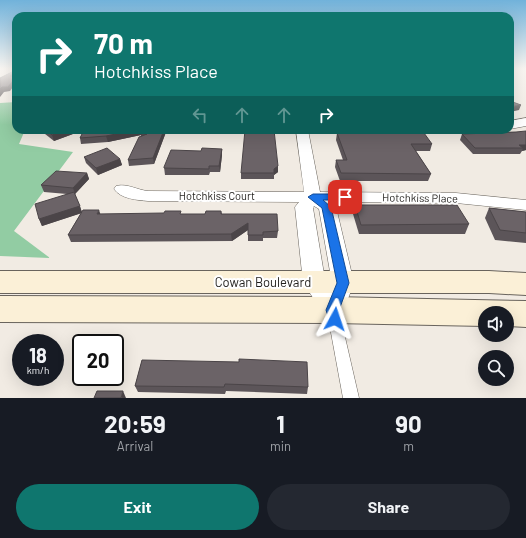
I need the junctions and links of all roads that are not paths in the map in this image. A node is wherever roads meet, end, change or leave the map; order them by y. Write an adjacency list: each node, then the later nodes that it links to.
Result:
1 (526, 122): 2 (street)
2 (514, 124)
3 (303, 134): 5 (street)
4 (122, 189): 5 (street, Hotchkiss Court)
5 (313, 197): 6 (street, Hotchkiss Place); 8 (street); 10 (street)
6 (526, 205)
7 (0, 282): 8 (main road, Cowan Boulevard)
8 (314, 282): 10 (main road, Cowan Boulevard)
9 (526, 284): 10 (main road, Cowan Boulevard)
10 (338, 296): 11 (main road, Cowan Boulevard); 12 (main road, Cowan Boulevard); 15 (lane)
11 (0, 309)
12 (478, 310)
13 (514, 313): 14 (main road, Cowan Boulevard)
14 (526, 314)
15 (351, 398)

